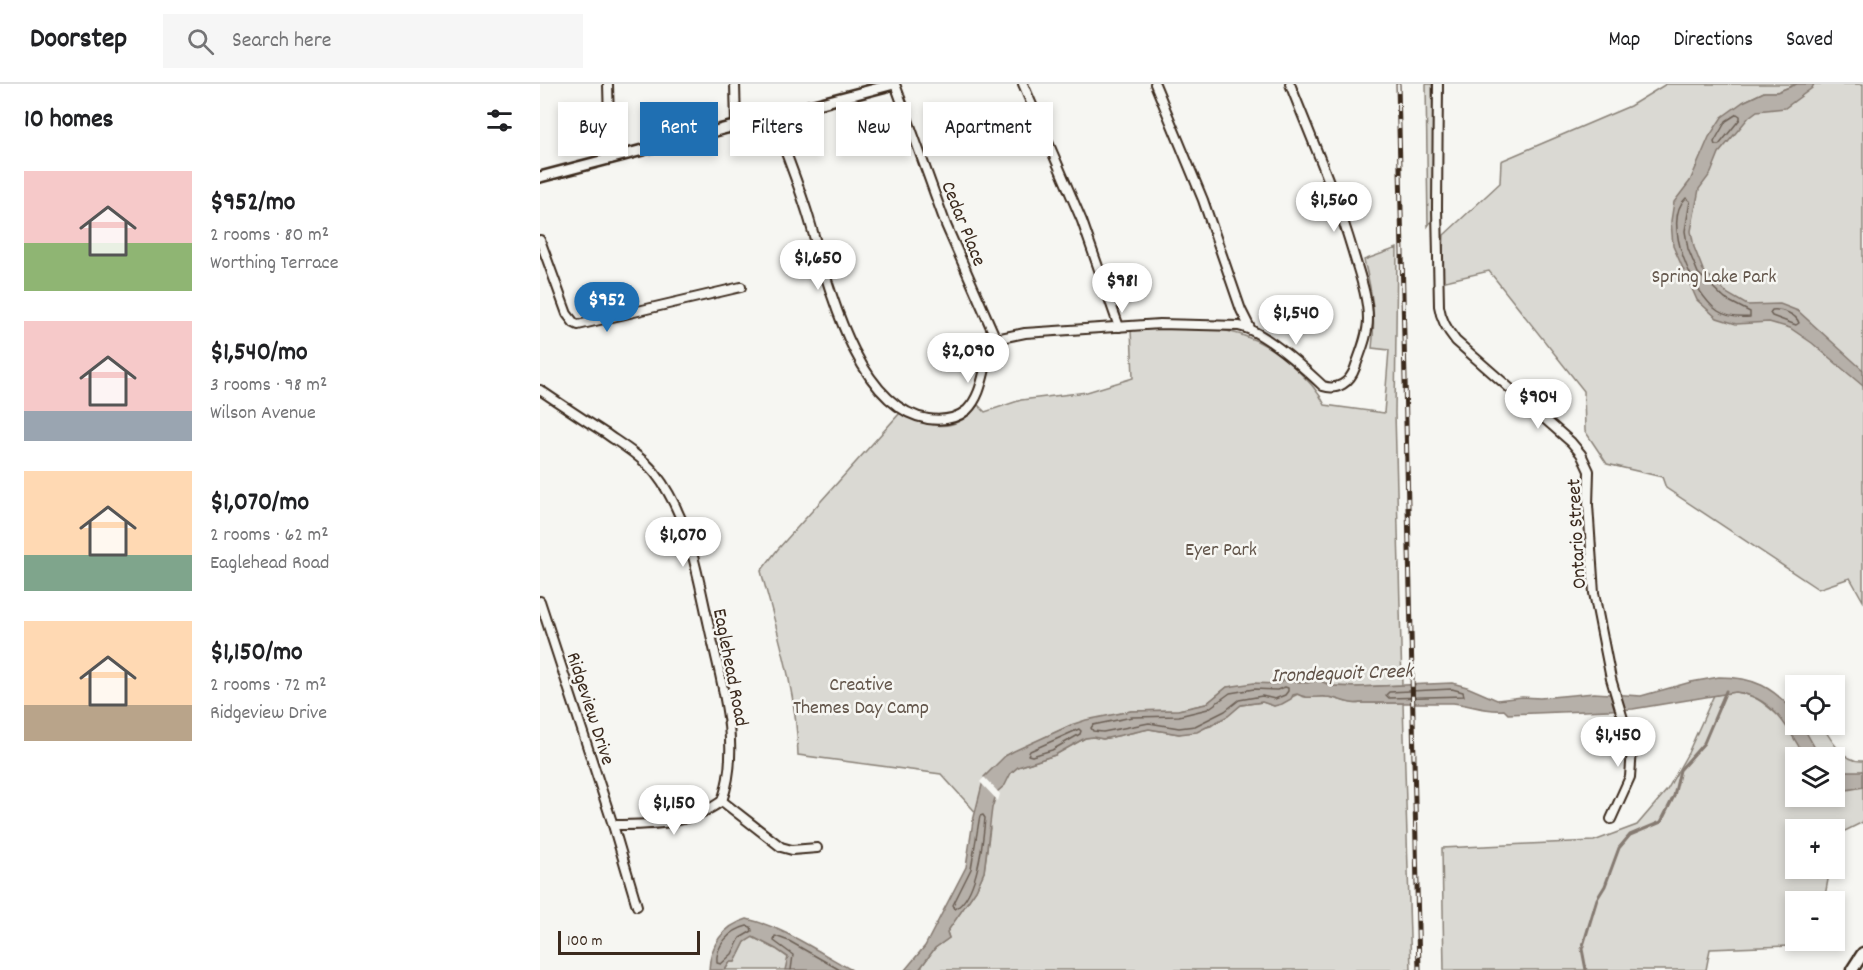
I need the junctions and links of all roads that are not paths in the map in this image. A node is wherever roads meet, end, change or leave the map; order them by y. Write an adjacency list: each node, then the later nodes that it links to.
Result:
1 (608, 84): 13 (street)
2 (735, 84): 9 (street)
3 (894, 84): 8 (street); 19 (street, Cedar Place)
4 (1023, 84): 17 (street)
5 (1155, 84): 18 (street)
6 (1290, 84): 18 (street)
7 (1438, 84): 23 (street, Ontario Street)
8 (865, 88): 10 (street)
9 (735, 102)
10 (821, 102)
11 (730, 128): 13 (street)
12 (788, 156): 19 (street)
13 (610, 159): 14 (street)
14 (540, 177)
15 (540, 240): 16 (street)
16 (741, 287)
17 (1119, 327): 18 (street); 19 (street)
18 (1250, 328)
19 (996, 339)
20 (540, 390): 22 (street, Eaglehead Road)
21 (540, 601): 24 (street, Ridgeview Drive)
22 (722, 801): 24 (street); 25 (street)
23 (1611, 819)
24 (613, 825): 26 (street, Ridgeview Drive)
25 (817, 848)
26 (637, 906)
27 (1863, 953): 28 (main road)
28 (1852, 970)

